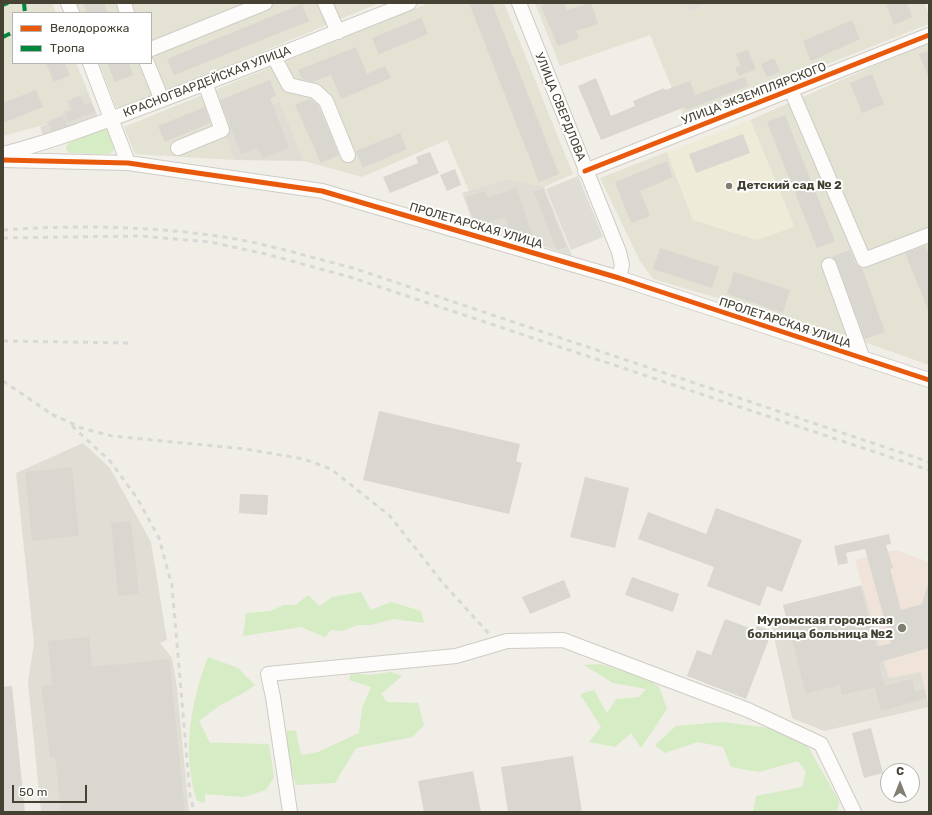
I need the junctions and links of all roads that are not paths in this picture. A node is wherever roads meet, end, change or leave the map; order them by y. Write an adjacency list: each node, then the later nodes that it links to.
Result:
1 (265, 3): 7 (street)
2 (325, 3): 5 (street)
3 (409, 3): 5 (street, КРАСНОГВАРДЕЙСКАЯ УЛИЦА)
4 (518, 3): 20 (street, УЛИЦА СВЕРДЛОВА)
5 (338, 32): 8 (street, КРАСНОГВАРДЕЙСКАЯ УЛИЦА)
6 (929, 36): 12 (street, УЛИЦА ЭКЗЕМПЛЯРСКОГО)
7 (152, 49)
8 (274, 57): 11 (street, КРАСНОГВАРДЕЙСКАЯ УЛИЦА); 17 (street)
9 (90, 64): 14 (street)
10 (147, 64): 13 (street)
11 (205, 83): 13 (street, КРАСНОГВАРДЕЙСКАЯ УЛИЦА); 15 (street)
12 (791, 90): 20 (street, УЛИЦА ЭКЗЕМПЛЯРСКОГО); 21 (street)
13 (162, 100): 14 (street, КРАСНОГВАРДЕЙСКАЯ УЛИЦА)
14 (111, 119): 16 (street, КРАСНОГВАРДЕЙСКАЯ УЛИЦА); 19 (street)
15 (178, 148)
16 (3, 154)
17 (348, 155)
18 (3, 160): 19 (street, ПРОЛЕТАРСКАЯ УЛИЦА)
19 (128, 163): 23 (street, ПРОЛЕТАРСКАЯ УЛИЦА)
20 (585, 171): 23 (street, УЛИЦА СВЕРДЛОВА)
21 (929, 235)
22 (829, 265): 24 (street)
23 (619, 278): 24 (street, ПРОЛЕТАРСКАЯ УЛИЦА)
24 (863, 359): 25 (street, ПРОЛЕТАРСКАЯ УЛИЦА)
25 (929, 380)
26 (290, 812): 27 (street)
27 (854, 812)

